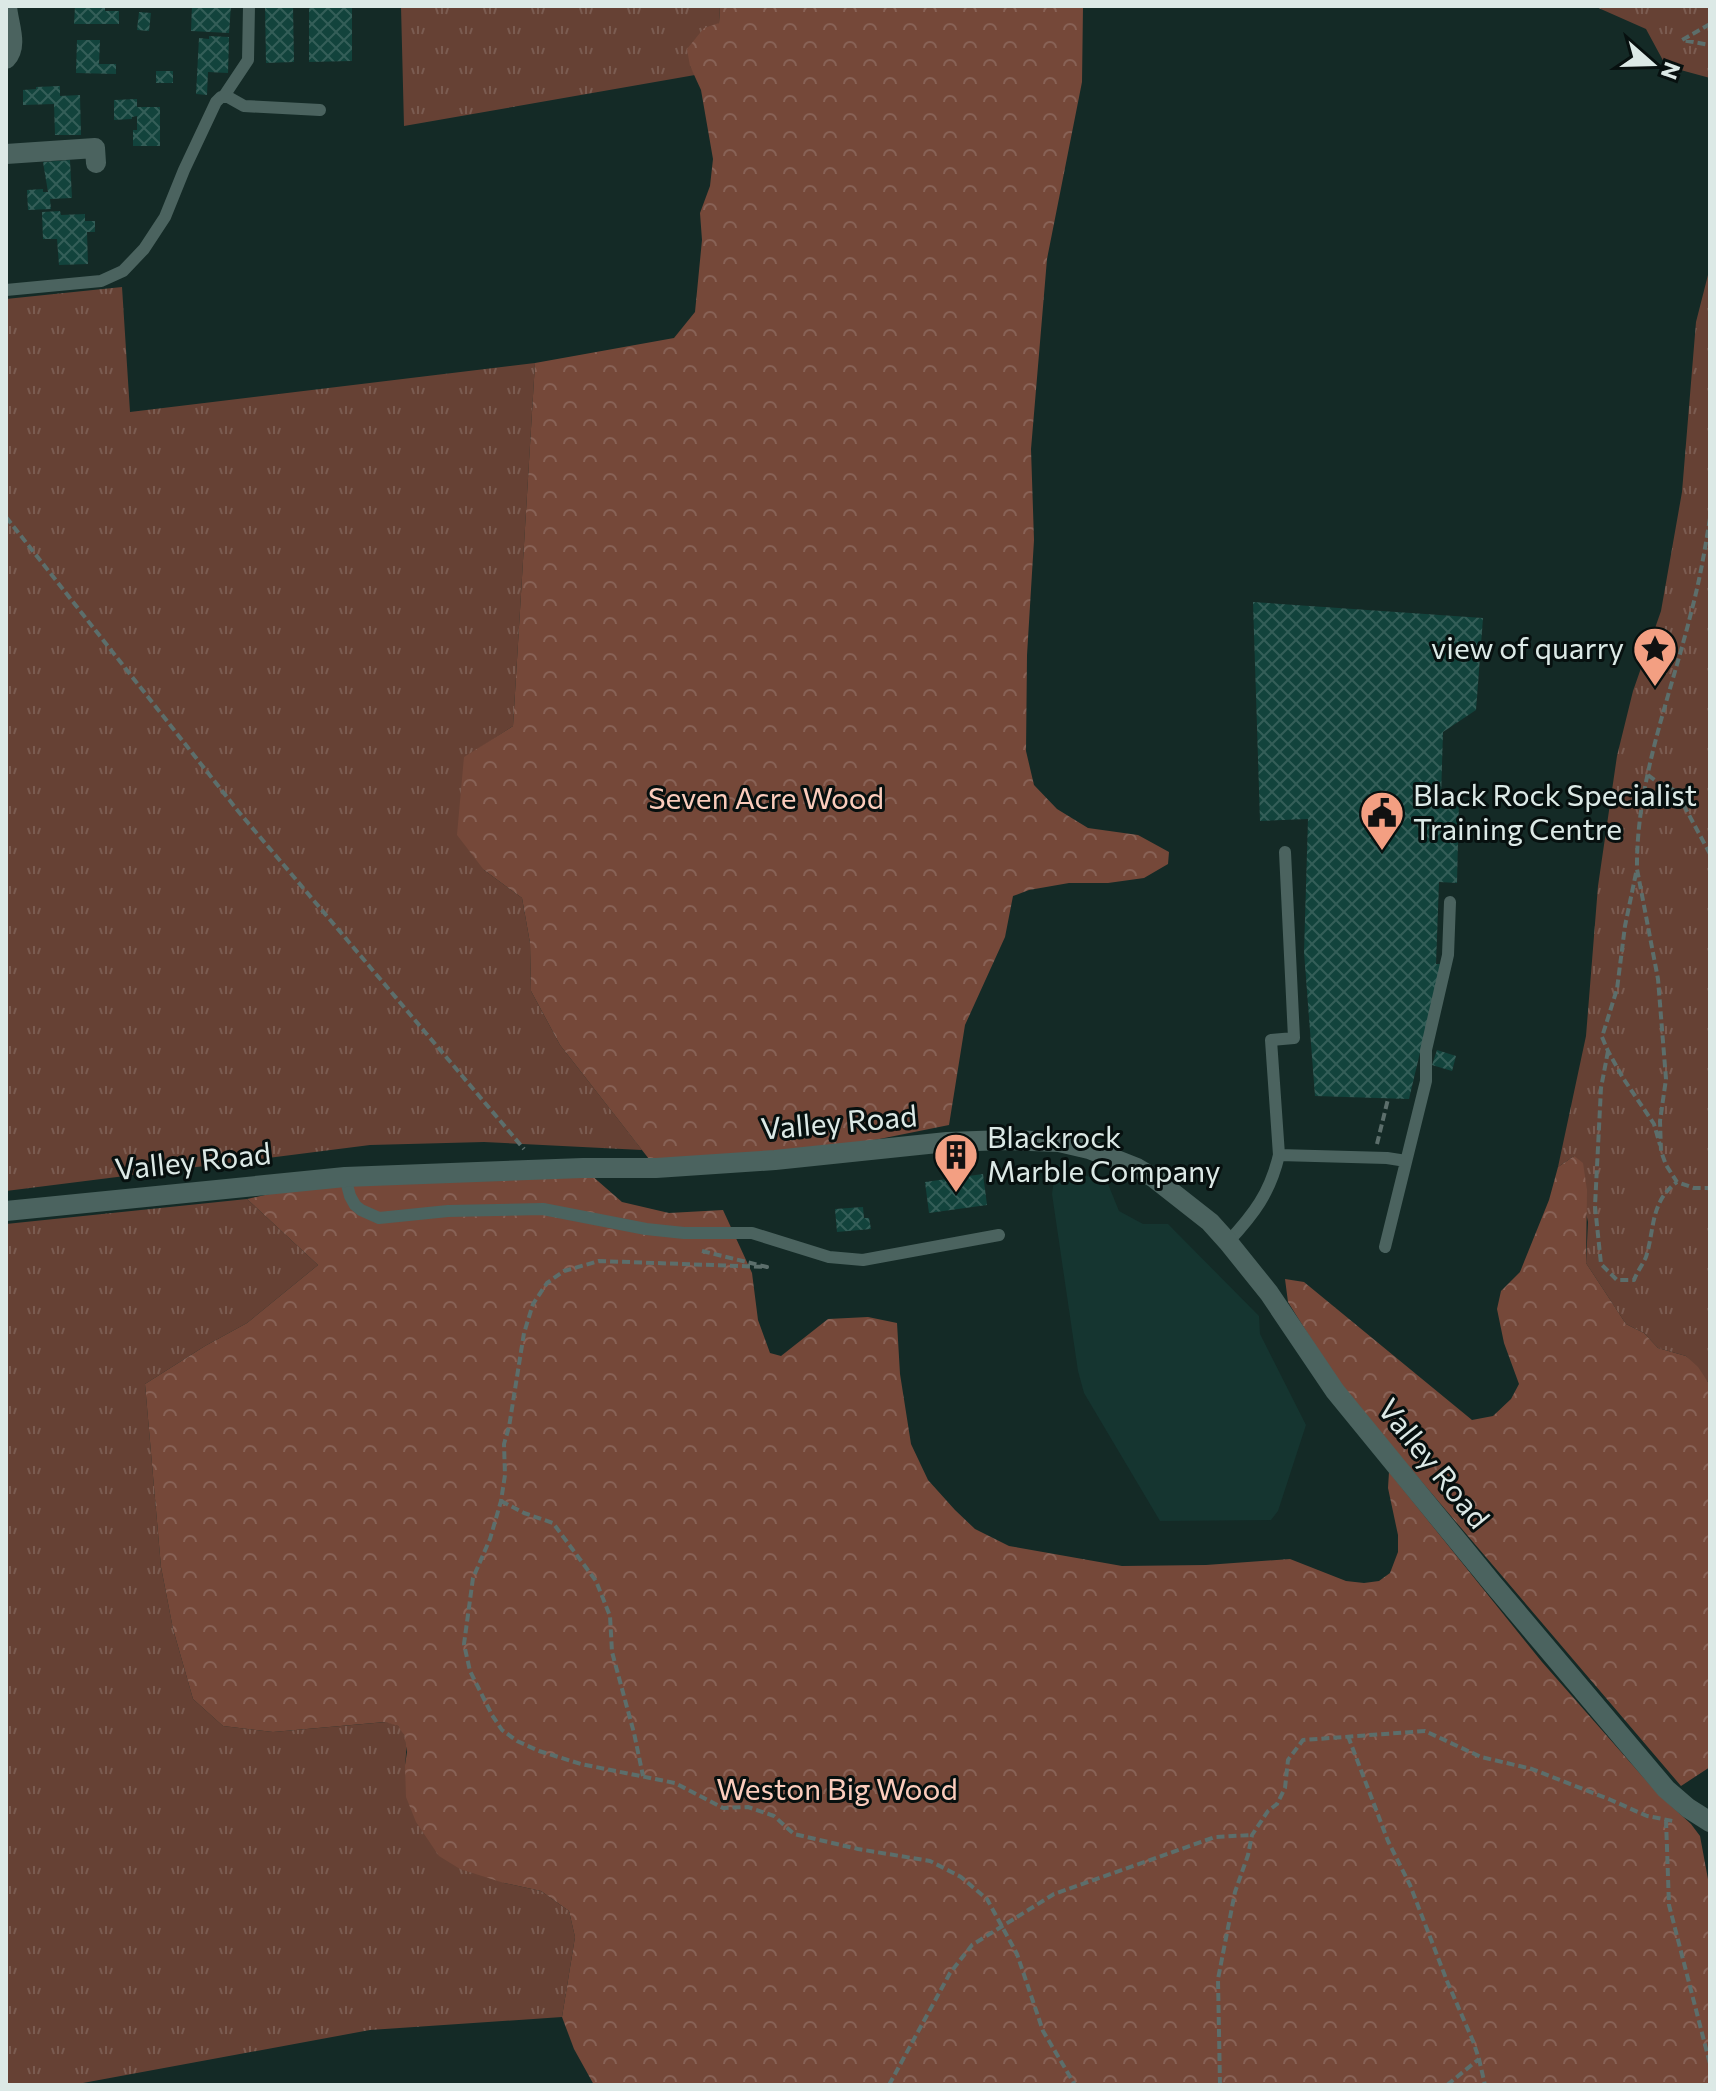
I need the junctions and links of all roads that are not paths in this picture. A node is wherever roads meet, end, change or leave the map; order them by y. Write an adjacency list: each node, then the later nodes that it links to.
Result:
1 (7, 6): 3 (street)
2 (249, 6): 4 (lane)
3 (6, 59)
4 (224, 96): 5 (lane); 8 (lane)
5 (320, 110)
6 (6, 154): 7 (street)
7 (96, 163)
8 (6, 290)
9 (1285, 852): 11 (lane)
10 (1450, 902): 12 (lane)
11 (1279, 1155): 12 (lane); 16 (lane)
12 (1406, 1161): 17 (lane)
13 (345, 1177): 14 (street, Valley Road); 15 (lane); 16 (street, Valley Road)
14 (6, 1211)
15 (999, 1235)
16 (1228, 1242): 18 (street, Valley Road)
17 (1385, 1247)
18 (1710, 1822)

